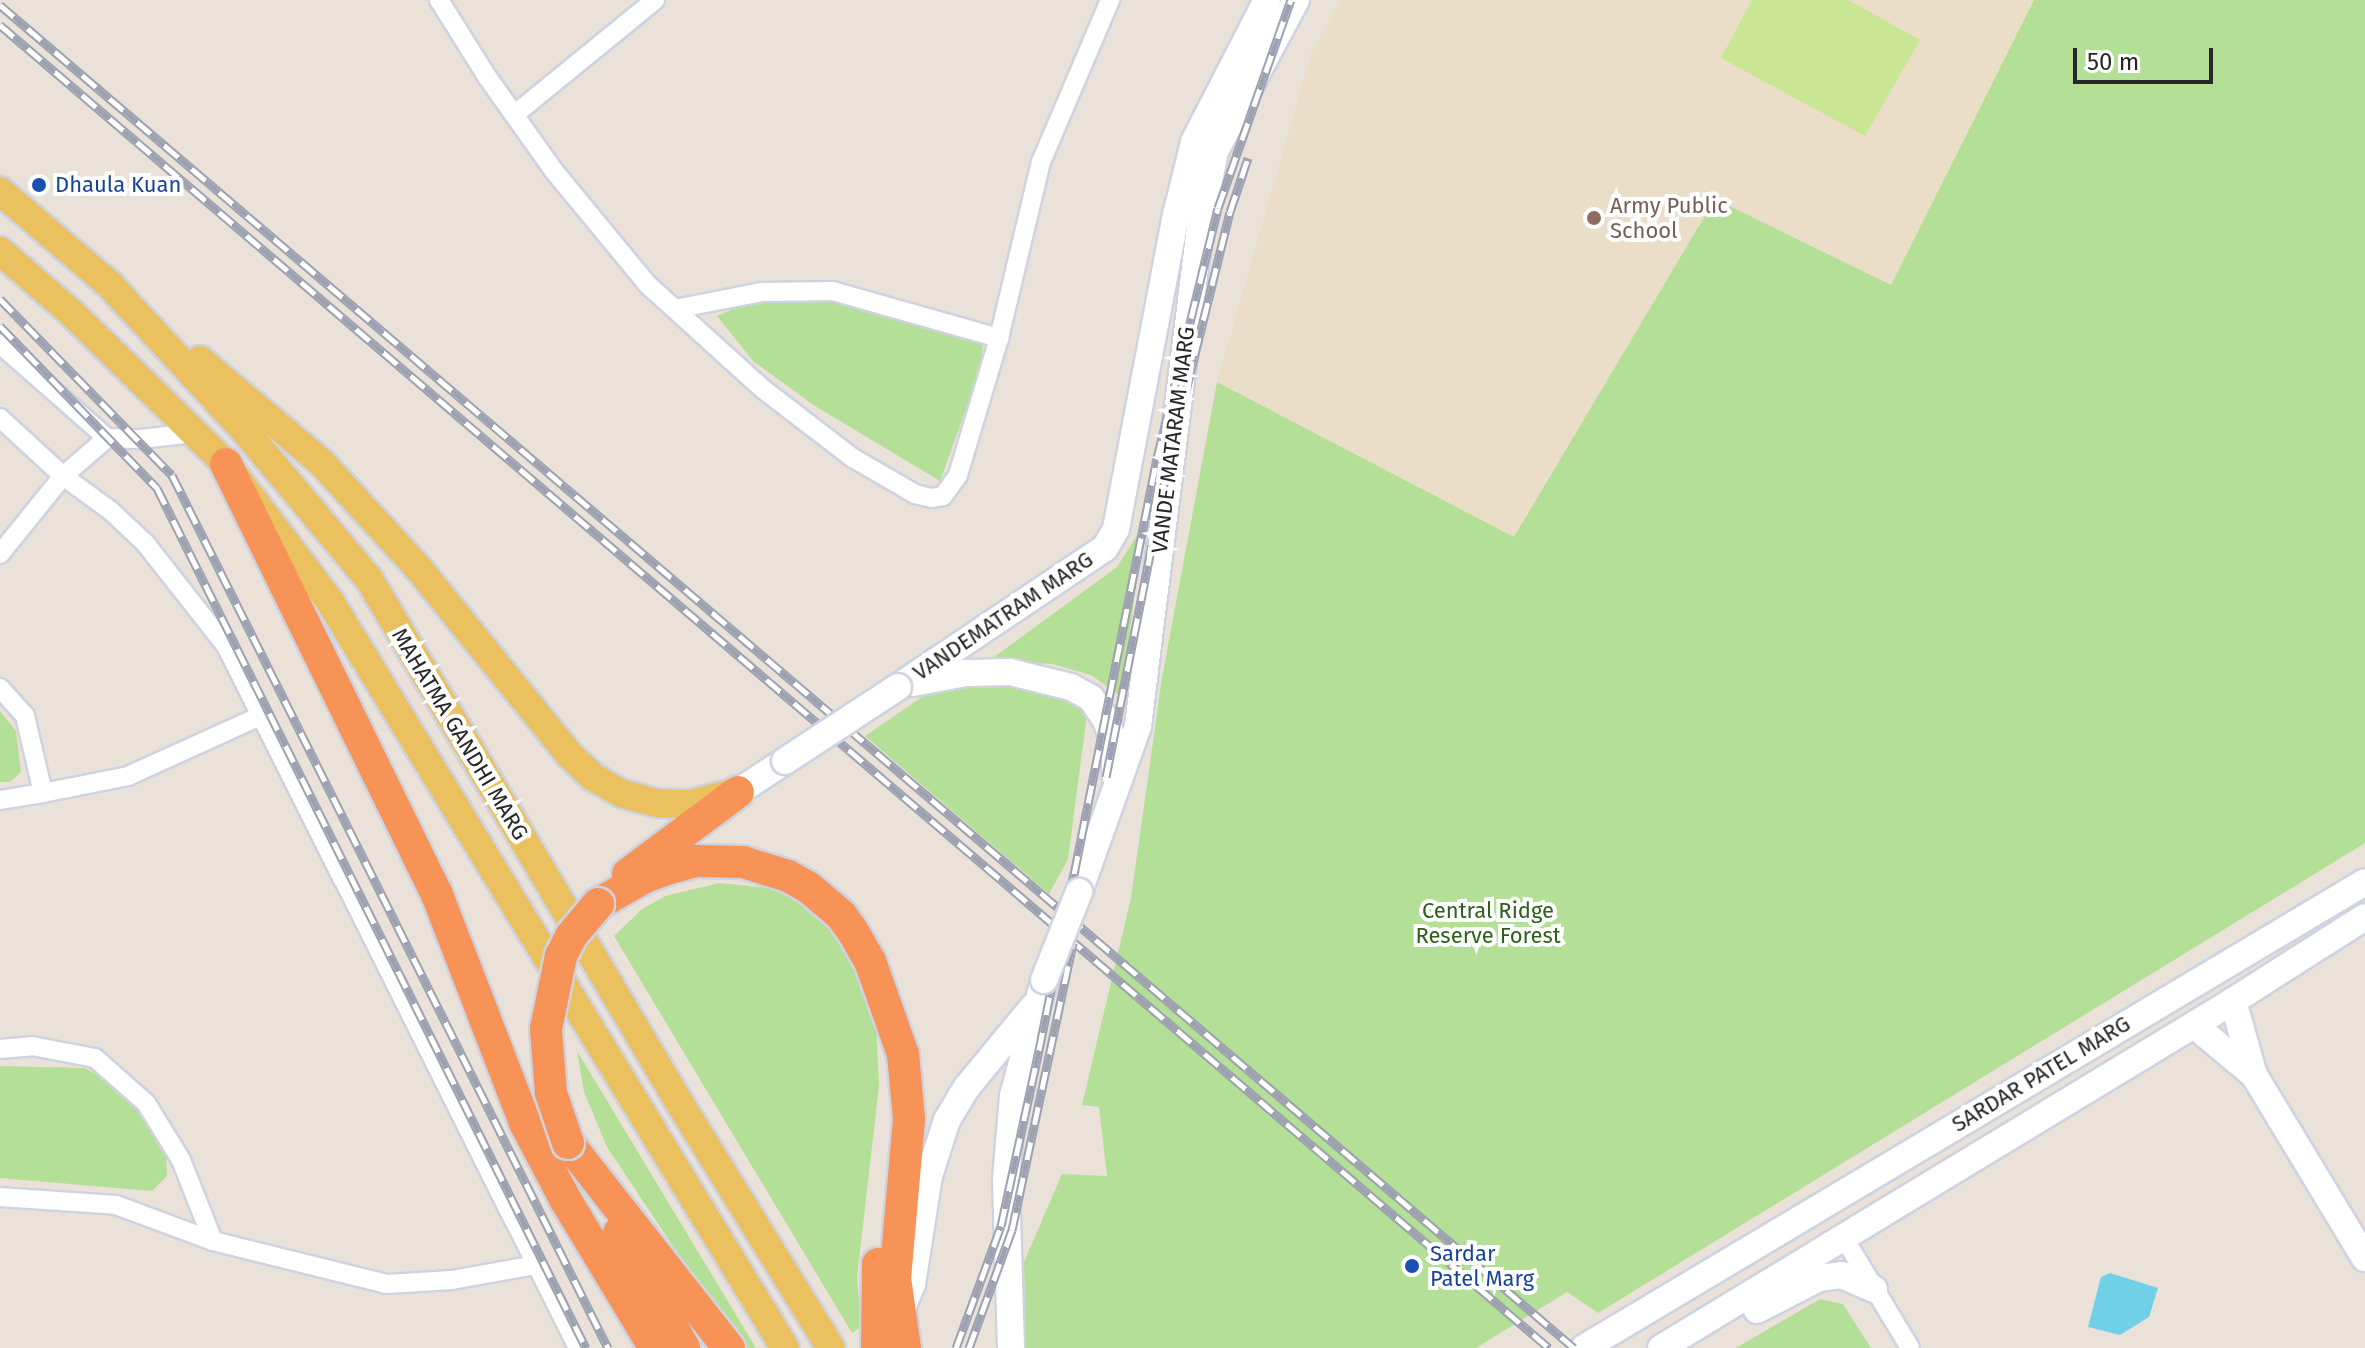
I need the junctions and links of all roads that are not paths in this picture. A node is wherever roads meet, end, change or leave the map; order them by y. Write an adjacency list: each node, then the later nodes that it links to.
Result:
1 (439, 0): 6 (street)
2 (655, 0): 6 (street)
3 (1110, 0): 11 (street)
4 (1267, 0): 13 (main road, VANDE MATARAM MARG)
5 (1296, 0): 23 (main road, VANDE MATARAM MARG)
6 (514, 115): 10 (street)
7 (0, 191): 9 (main road, MAHATMA GANDHI MARG)
8 (0, 251): 15 (main road, MAHATMA GANDHI MARG)
9 (110, 285): 24 (main road); 50 (main road, MAHATMA GANDHI MARG)
10 (675, 309): 11 (street); 11 (street)
11 (999, 338)
12 (0, 344): 16 (street)
13 (1140, 406): 20 (main road, VANDEMATRAM MARG)
14 (0, 418): 18 (street)
15 (194, 433): 16 (street); 17 (main road, MAHATMA GANDHI MARG)
16 (107, 438): 18 (street)
17 (226, 464): 46 (highway); 49 (main road, MAHATMA GANDHI MARG)
18 (63, 476): 19 (street); 22 (street)
19 (0, 554)
20 (898, 687): 23 (main road); 24 (main road, VANDEMATRAM MARG, bridge)
21 (0, 688): 25 (street)
22 (260, 716): 25 (street); 41 (street)
23 (1116, 789): 30 (main road, VANDE MATARAM MARG, bridge)
24 (738, 792): 28 (highway)
25 (43, 793): 26 (street)
26 (0, 800)
27 (2365, 882): 44 (main road, SARDAR PATEL MARG)
28 (598, 904): 32 (highway); 36 (highway, bridge)
29 (2365, 917): 31 (main road, SARDAR PATEL MARG)
30 (1041, 991): 43 (main road); 53 (main road)
31 (2233, 1001): 33 (main road, SARDAR PATEL MARG); 35 (main road)
32 (885, 1010): 43 (highway); 51 (highway)
33 (2194, 1025): 35 (main road); 38 (main road, SARDAR PATEL MARG)
34 (0, 1049): 39 (street)
35 (2254, 1075): 40 (main road)
36 (568, 1143): 47 (highway); 48 (highway)
37 (0, 1197): 39 (street)
38 (1844, 1238): 42 (street); 54 (main road, SARDAR PATEL MARG)
39 (213, 1241): 41 (street)
40 (2365, 1258)
41 (535, 1265): 45 (street)
42 (1874, 1289): 55 (main road); 56 (street)
43 (899, 1317): 52 (highway)
44 (1589, 1345)
45 (578, 1348)
46 (655, 1348)
47 (684, 1348)
48 (729, 1348)
49 (785, 1348)
50 (831, 1348)
51 (877, 1348)
52 (905, 1348)
53 (1011, 1348)
54 (1661, 1348)
55 (1682, 1348)
56 (1910, 1348)

